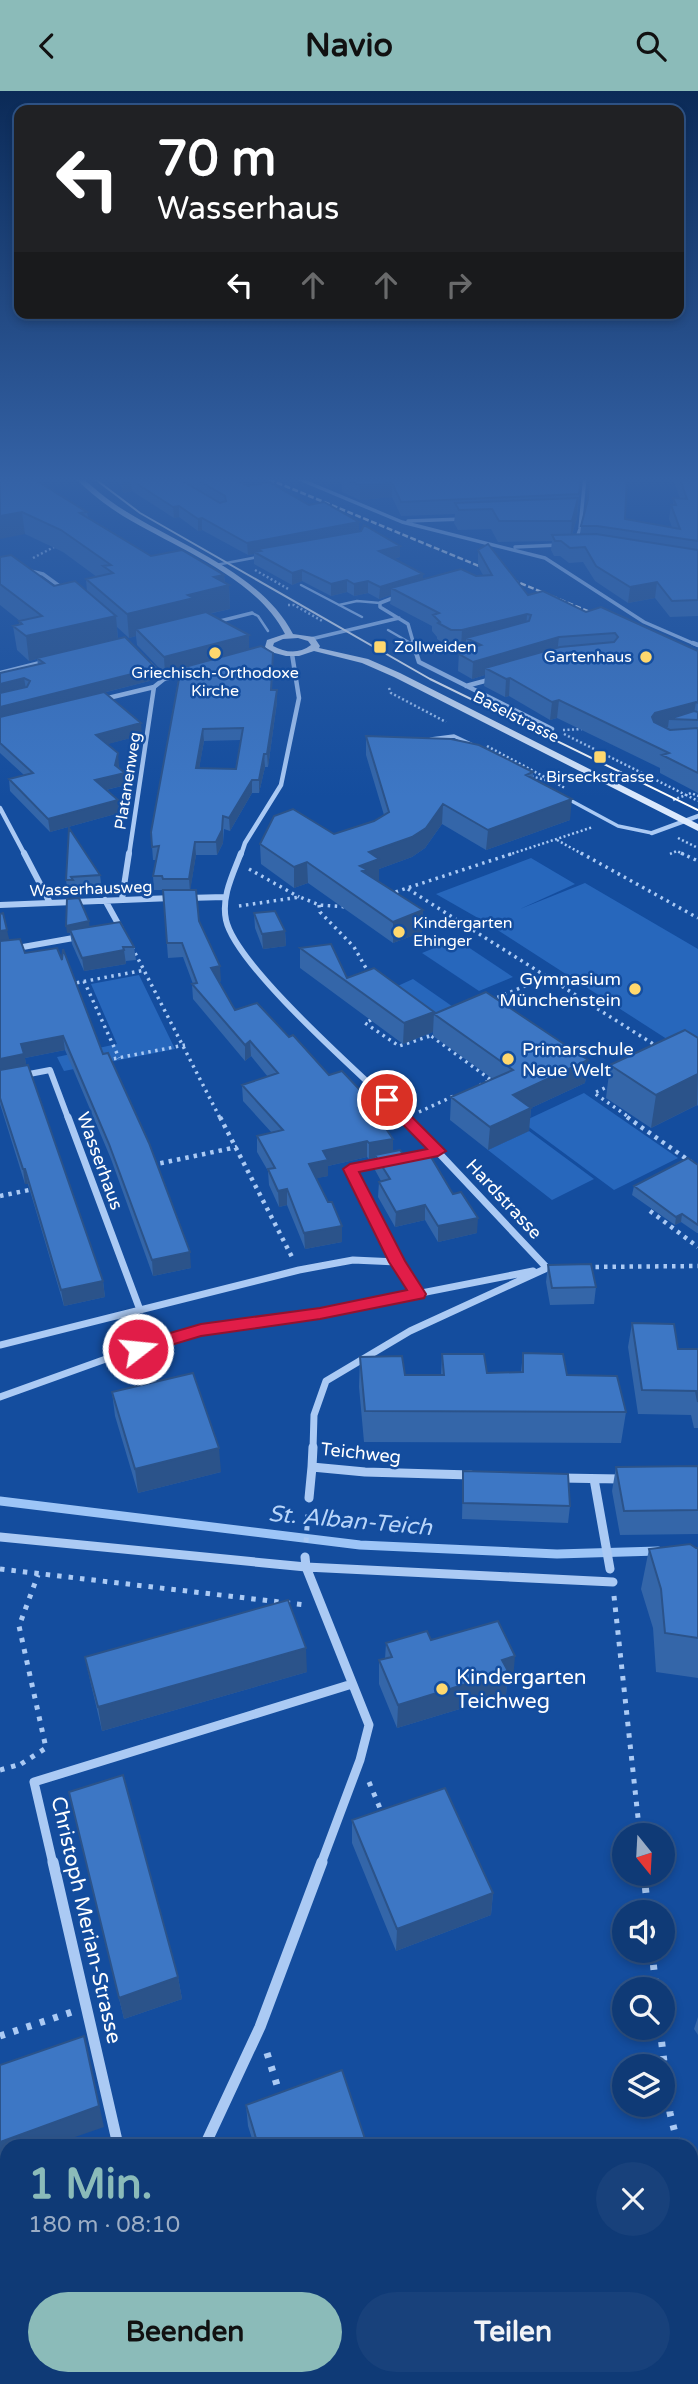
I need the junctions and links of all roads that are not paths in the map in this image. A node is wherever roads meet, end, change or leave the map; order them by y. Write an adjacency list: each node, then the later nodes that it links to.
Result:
1 (55, 583): 5 (street)
2 (239, 583): 15 (main road)
3 (584, 583): 18 (street)
4 (301, 585): 8 (lane)
5 (70, 594)
6 (406, 594): 7 (street)
7 (380, 603): 8 (lane); 11 (street)
8 (339, 605): 10 (lane)
9 (252, 613): 12 (street); 14 (lane)
10 (362, 617)
11 (399, 618): 16 (street); 17 (street)
12 (214, 622)
13 (388, 630): 17 (lane)
14 (268, 631)
15 (290, 636): 16 (main road, Baselstrasse); 20 (main road)
16 (313, 644): 23 (main road); 41 (main road, Baselstrasse)
17 (415, 645): 21 (street)
18 (698, 645)
19 (476, 649): 21 (lane)
20 (272, 650): 22 (street); 23 (main road)
21 (416, 651): 30 (street, Baselstrasse)
22 (263, 652)
23 (292, 654): 44 (street)
24 (51, 661): 27 (street)
25 (146, 661): 29 (street)
26 (189, 672): 29 (street)
27 (0, 673)
28 (505, 675): 30 (street)
29 (164, 679): 31 (street)
30 (466, 686): 33 (street, Baselstrasse)
31 (154, 687): 32 (street); 45 (street, Platanenweg)
32 (103, 699)
33 (552, 729)
34 (434, 747): 37 (lane)
35 (467, 750): 36 (lane)
36 (475, 751)
37 (484, 752)
38 (561, 795): 43 (lane)
39 (0, 808): 47 (street)
40 (698, 816): 41 (street)
41 (684, 821): 42 (main road, Baselstrasse); 43 (street)
42 (698, 828)
43 (652, 833)
44 (225, 897): 45 (street, Wasserhausweg); 53 (street, Hardstrasse)
45 (122, 899): 46 (street, Wasserhausweg)
46 (105, 900): 47 (street, Wasserhausweg); 49 (street)
47 (49, 901): 48 (street, Wasserhausweg)
48 (0, 905)
49 (108, 931)
50 (81, 936): 51 (street)
51 (0, 951)
52 (10, 1078): 59 (street, Wasserhaus)
53 (438, 1151): 54 (street); 57 (street, Hardstrasse)
54 (426, 1154)
55 (388, 1161): 56 (street)
56 (397, 1262): 58 (street); 59 (street)
57 (547, 1268): 58 (street); 62 (street, Teichweg)
58 (418, 1294): 61 (street)
59 (140, 1310): 60 (street)
60 (0, 1345)
61 (0, 1397)
62 (312, 1467): 63 (street, Teichweg); 67 (street)
63 (486, 1475)
64 (553, 1477): 65 (street)
65 (594, 1479): 66 (street); 70 (street)
66 (633, 1479)
67 (309, 1499)
68 (0, 1537): 69 (street)
69 (306, 1562): 71 (street); 72 (street)
70 (610, 1569)
71 (613, 1583)
72 (352, 1684): 73 (street, Christoph Merian-Strasse); 74 (street)
73 (117, 2139)
74 (208, 2139)

